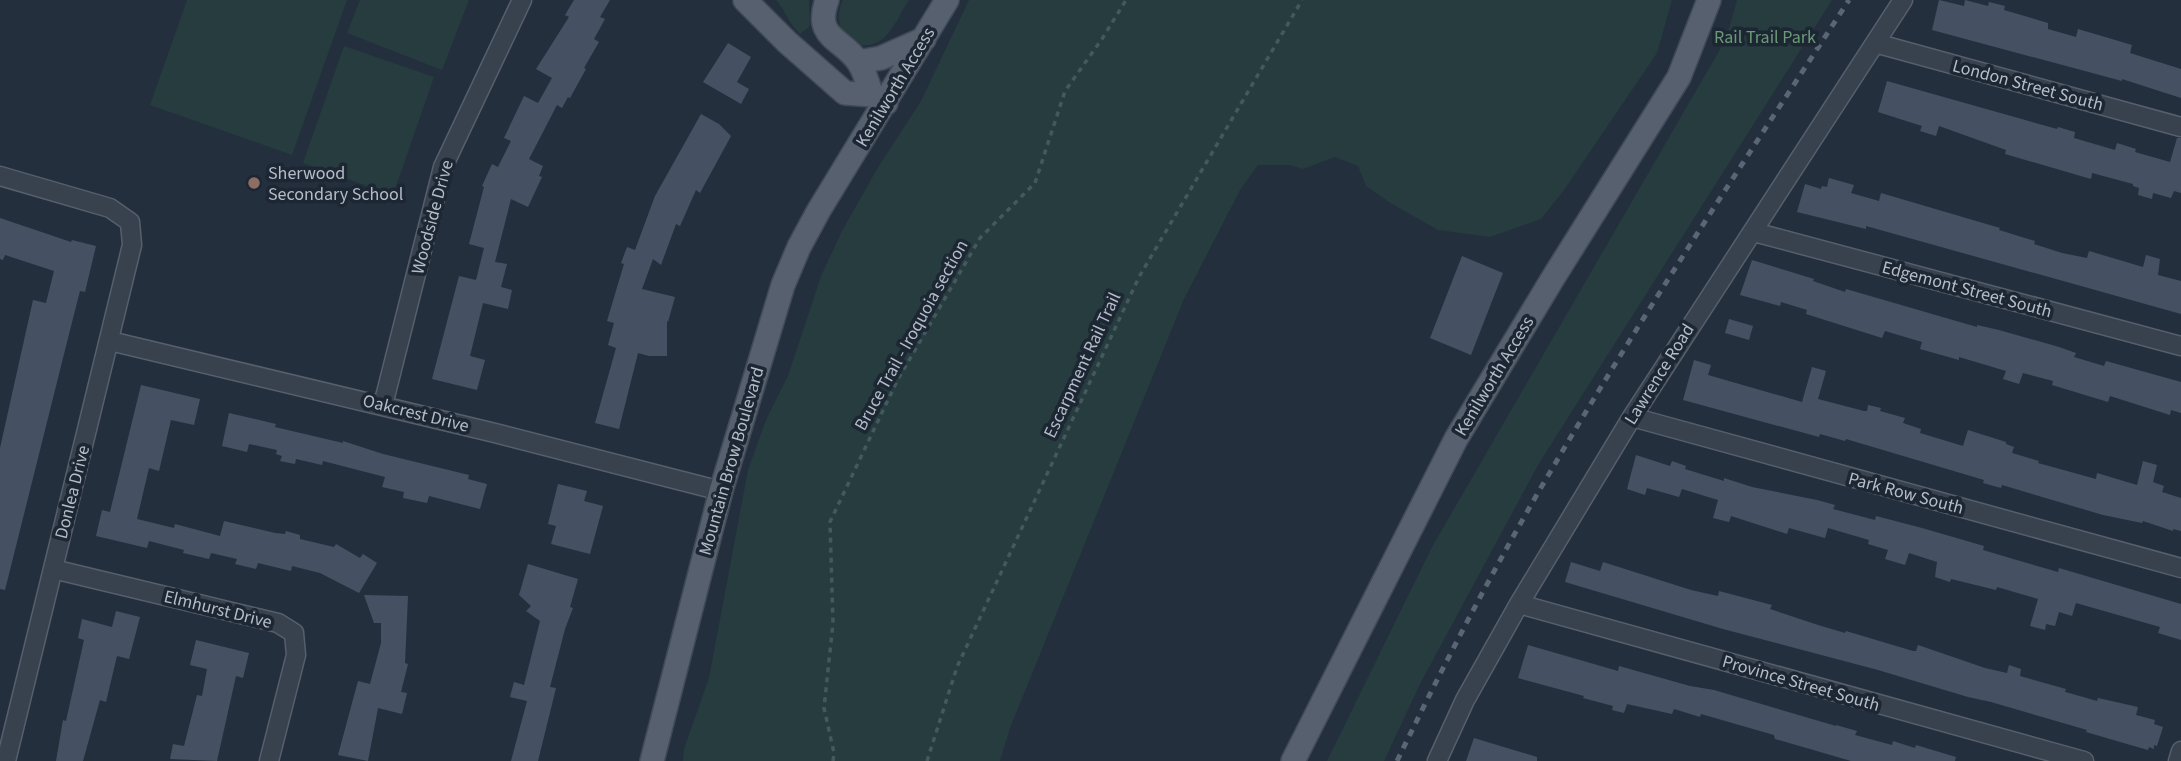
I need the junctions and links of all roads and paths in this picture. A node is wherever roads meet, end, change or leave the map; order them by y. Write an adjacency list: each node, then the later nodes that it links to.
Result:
1 (522, 0): 19 (street, Woodside Drive)
2 (745, 0): 12 (main road)
3 (827, 0): 11 (main road)
4 (947, 0): 9 (main road, Kenilworth Access)
5 (1126, 0): 29 (path, Bruce Trail - Iroquoia section)
6 (1302, 0): 30 (path, Escarpment Rail Trail)
7 (1709, 0): 31 (main road, Kenilworth Access)
8 (1903, 0): 10 (street, Lawrence Road)
9 (924, 38): 11 (main road); 12 (main road, Kenilworth Access)
10 (1875, 43): 13 (street, London Street South); 16 (street, Lawrence Road)
11 (859, 62): 12 (main road)
12 (879, 99): 14 (main road, Kenilworth Access)
13 (2181, 127)
14 (842, 173): 21 (main road, Mountain Brow Boulevard)
15 (0, 176): 17 (street, Donlea Drive)
16 (1754, 232): 18 (street, Edgemont Street South); 20 (street, Lawrence Road)
17 (110, 341): 19 (street, Oakcrest Drive); 23 (street, Donlea Drive)
18 (2181, 346)
19 (383, 405): 21 (street, Oakcrest Drive)
20 (1632, 417): 22 (street, Park Row South); 24 (street, Lawrence Road)
21 (721, 491): 28 (main road, Mountain Brow Boulevard)
22 (2181, 568)
23 (53, 569): 26 (street, Donlea Drive); 27 (street, Elmhurst Drive)
24 (1519, 604): 32 (street, Lawrence Road); 33 (street, Province Street South)
25 (2181, 751): 34 (street)
26 (6, 761)
27 (269, 761)
28 (652, 761)
29 (833, 761)
30 (927, 761)
31 (1293, 761)
32 (1437, 761)
33 (2084, 761)
34 (2178, 761)

